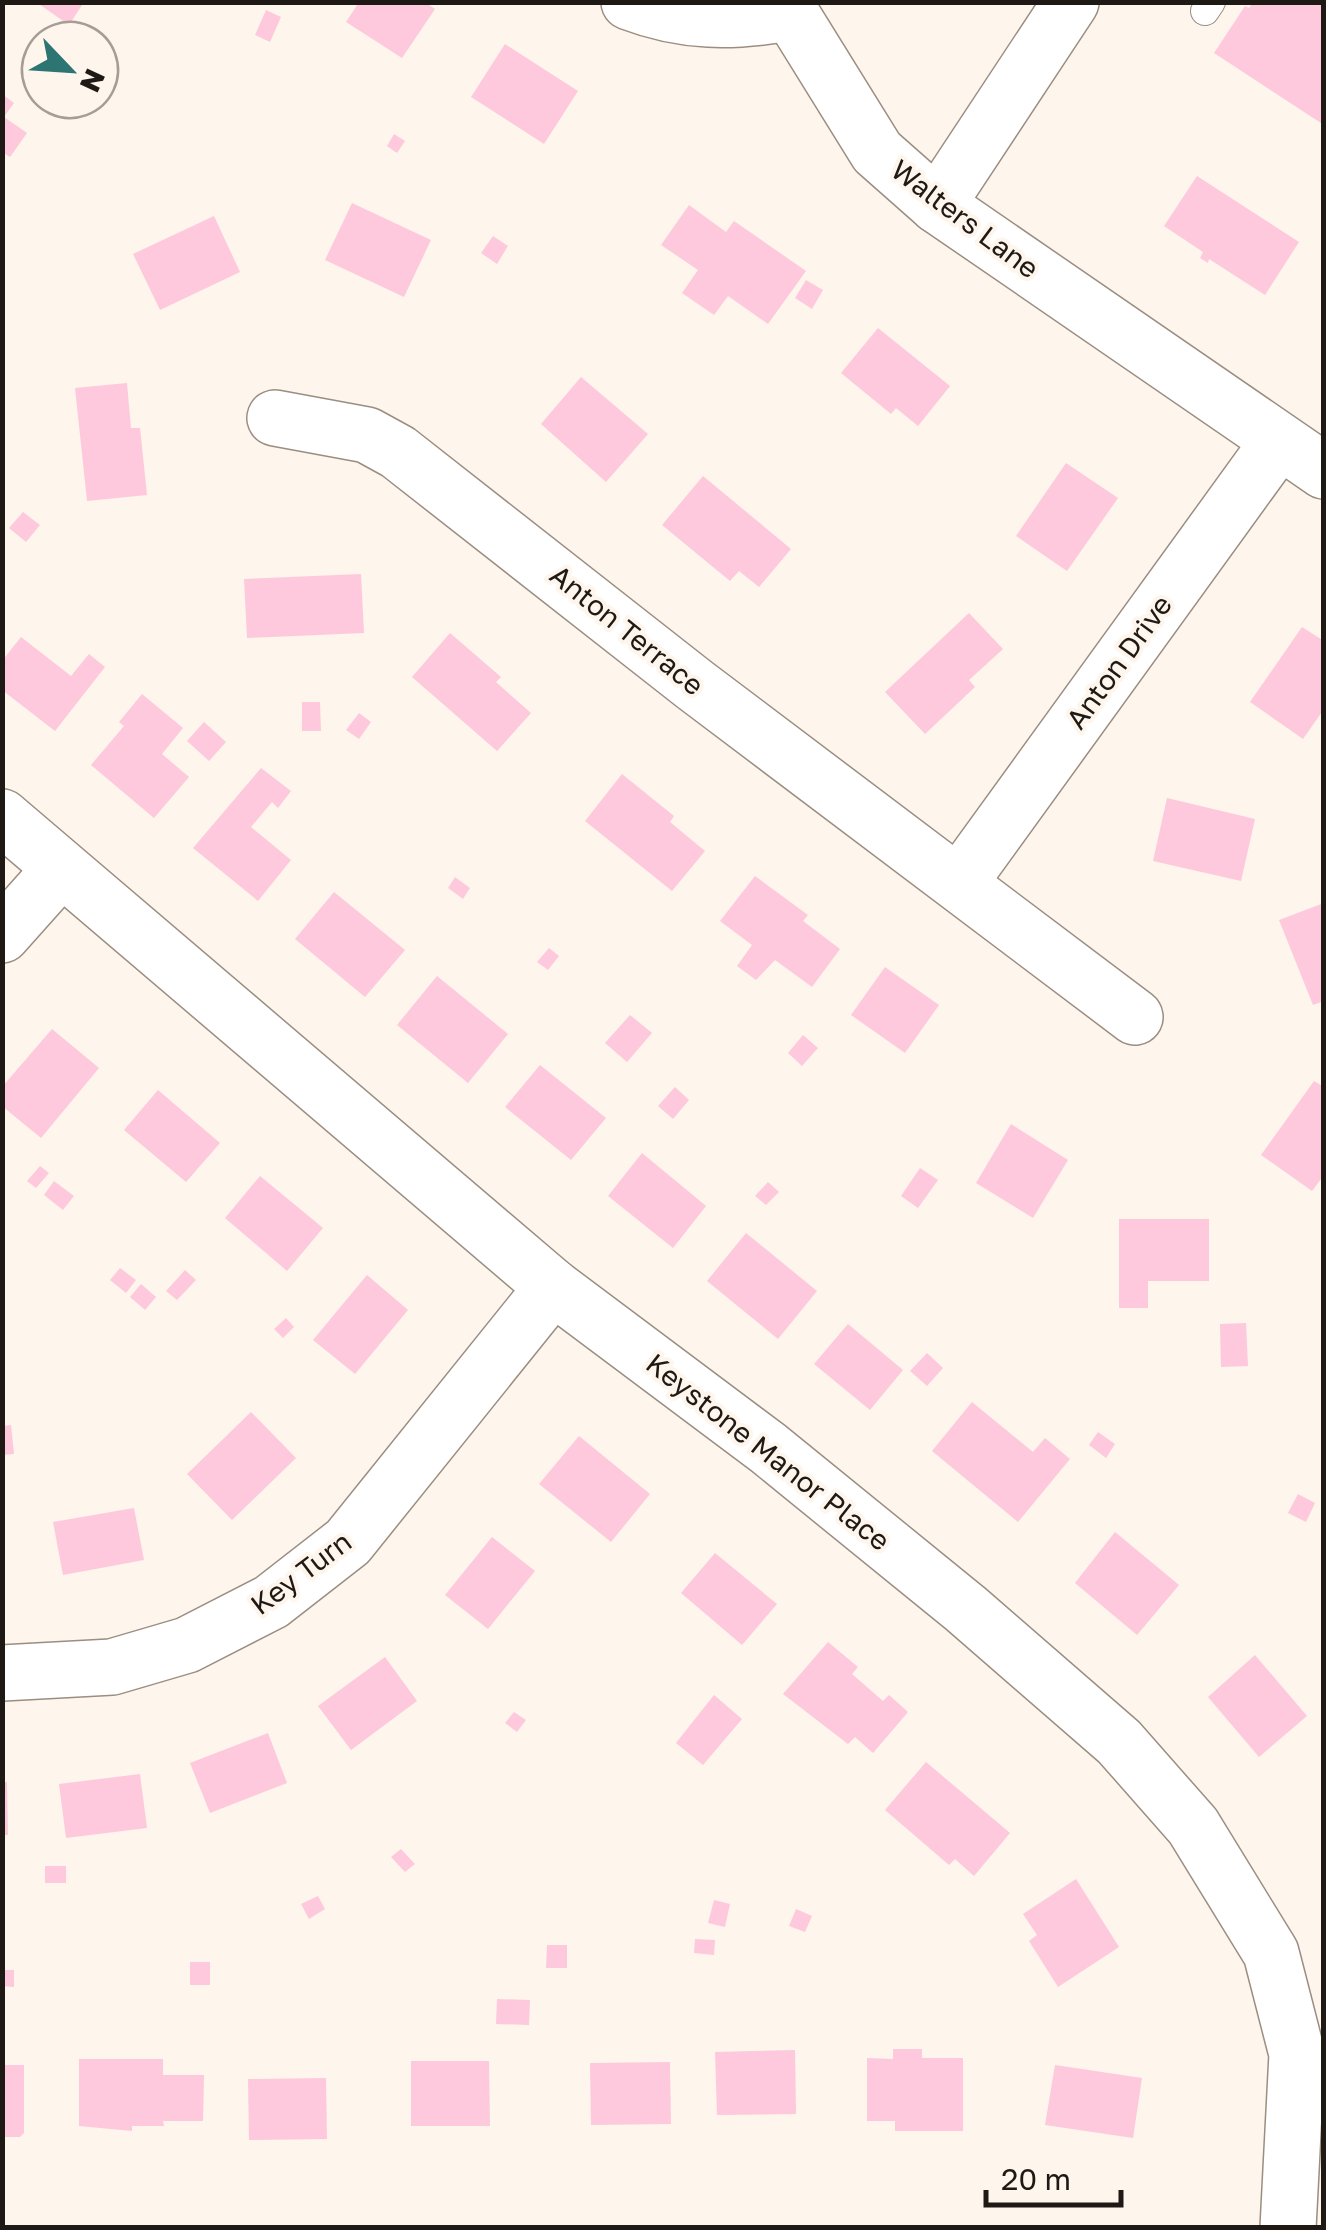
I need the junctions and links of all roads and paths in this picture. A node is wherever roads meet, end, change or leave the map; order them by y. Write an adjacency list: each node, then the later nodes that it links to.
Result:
1 (629, 2): 3 (street, Walters Lane)
2 (1070, 2): 4 (street)
3 (786, 8): 4 (street, Walters Lane)
4 (937, 204): 6 (street, Walters Lane)
5 (275, 418): 10 (street, Anton Terrace)
6 (1278, 441): 7 (street, Walters Lane); 10 (street, Anton Drive)
7 (1324, 471)
8 (2, 817): 9 (street, Keystone Manor Place)
9 (60, 870): 11 (street); 13 (street, Keystone Manor Place)
10 (959, 883): 12 (street, Anton Terrace)
11 (2, 935)
12 (1135, 1017)
13 (553, 1288): 14 (street, Key Turn); 15 (street, Keystone Manor Place)
14 (2, 1673)
15 (1310, 2050): 16 (street, Keystone Manor Place)
16 (1288, 2228)

